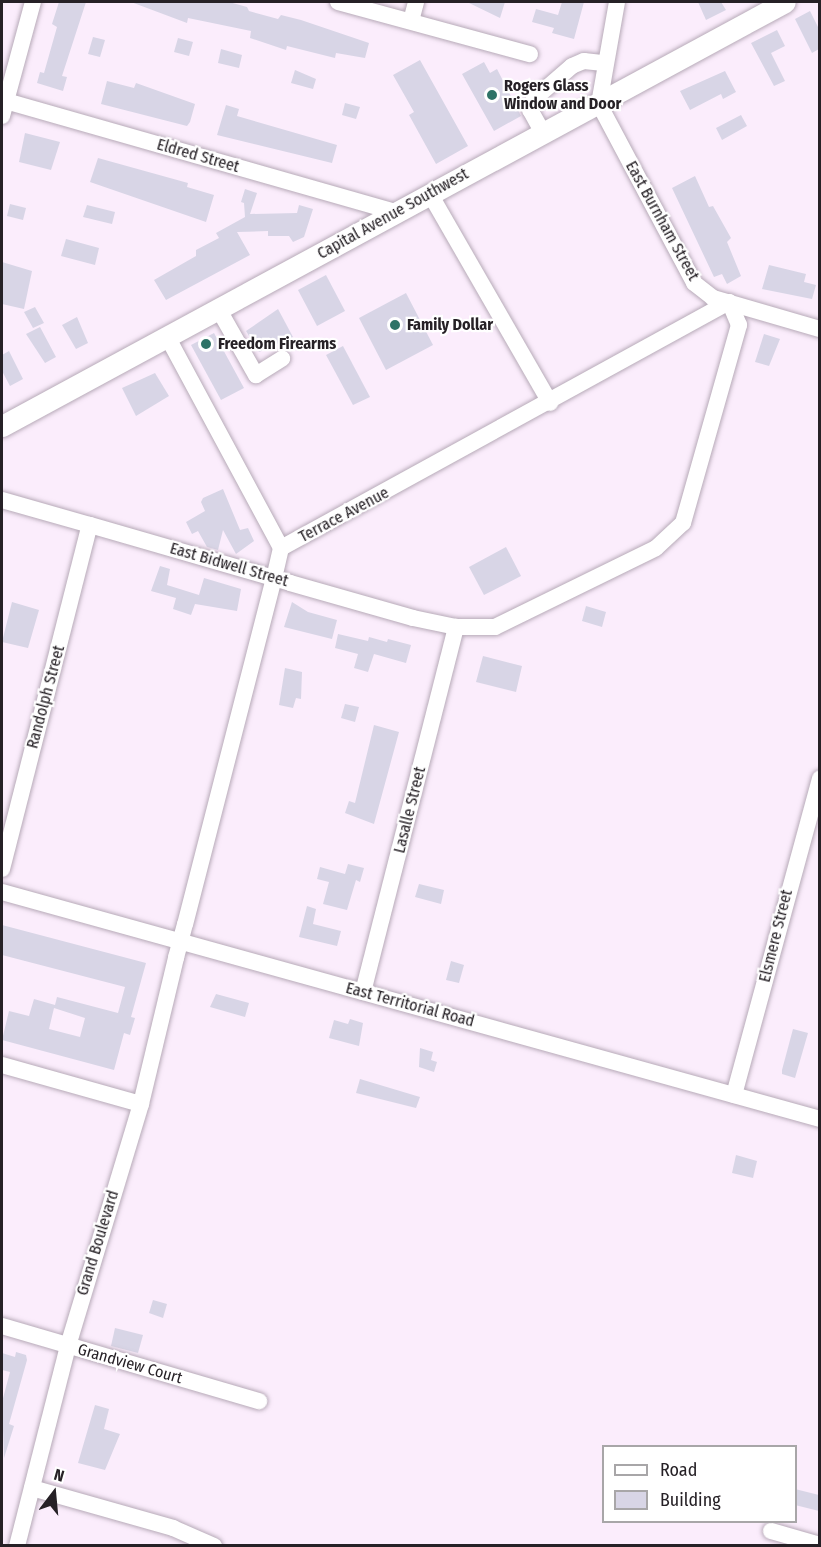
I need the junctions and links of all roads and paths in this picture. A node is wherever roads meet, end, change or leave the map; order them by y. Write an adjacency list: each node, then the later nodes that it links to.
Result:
1 (33, 2): 10 (street)
2 (338, 2): 6 (street)
3 (416, 2): 6 (street)
4 (618, 2): 8 (street)
5 (785, 2): 9 (main road, Capital Avenue Southwest)
6 (411, 21): 7 (street)
7 (530, 54)
8 (604, 63): 9 (street); 11 (street)
9 (598, 104): 11 (main road, Capital Avenue Southwest); 14 (street, East Burnham Street)
10 (3, 106): 13 (street, Eldred Street)
11 (543, 133): 12 (main road, Capital Avenue Southwest)
12 (430, 194): 13 (main road, Capital Avenue Southwest); 19 (street)
13 (395, 212): 15 (main road, Capital Avenue Southwest)
14 (729, 302): 16 (street, East Burnham Street); 19 (street, Terrace Avenue); 25 (street, East Bidwell Street)
15 (219, 310): 17 (main road, Capital Avenue Southwest); 18 (street)
16 (819, 329)
17 (168, 338): 20 (main road, Capital Avenue Southwest); 23 (street)
18 (282, 359)
19 (550, 403): 23 (street, Terrace Avenue)
20 (2, 424)
21 (2, 500): 22 (street, East Bidwell Street)
22 (90, 525): 24 (street, East Bidwell Street); 27 (street, Randolph Street)
23 (281, 548): 24 (street, Terrace Avenue)
24 (274, 578): 25 (street, East Bidwell Street); 29 (street, Terrace Avenue)
25 (456, 627): 30 (street, Lasalle Street)
26 (819, 778): 32 (street, Elsmere Street)
27 (2, 869)
28 (2, 892): 29 (street, East Territorial Road)
29 (180, 941): 30 (street, East Territorial Road); 33 (street, Grand Boulevard)
30 (363, 992): 32 (street, East Territorial Road)
31 (2, 1065): 33 (street)
32 (734, 1095): 34 (street, East Territorial Road)
33 (141, 1104): 36 (street, Grand Boulevard)
34 (819, 1119)
35 (2, 1326): 36 (street, Grandview Court)
36 (68, 1346): 37 (street, Grandview Court); 38 (street, Grand Boulevard)
37 (259, 1401)
38 (32, 1488): 40 (street, Grand Boulevard); 41 (street)
39 (771, 1532): 42 (street)
40 (17, 1545)
41 (214, 1545)
42 (819, 1545)

